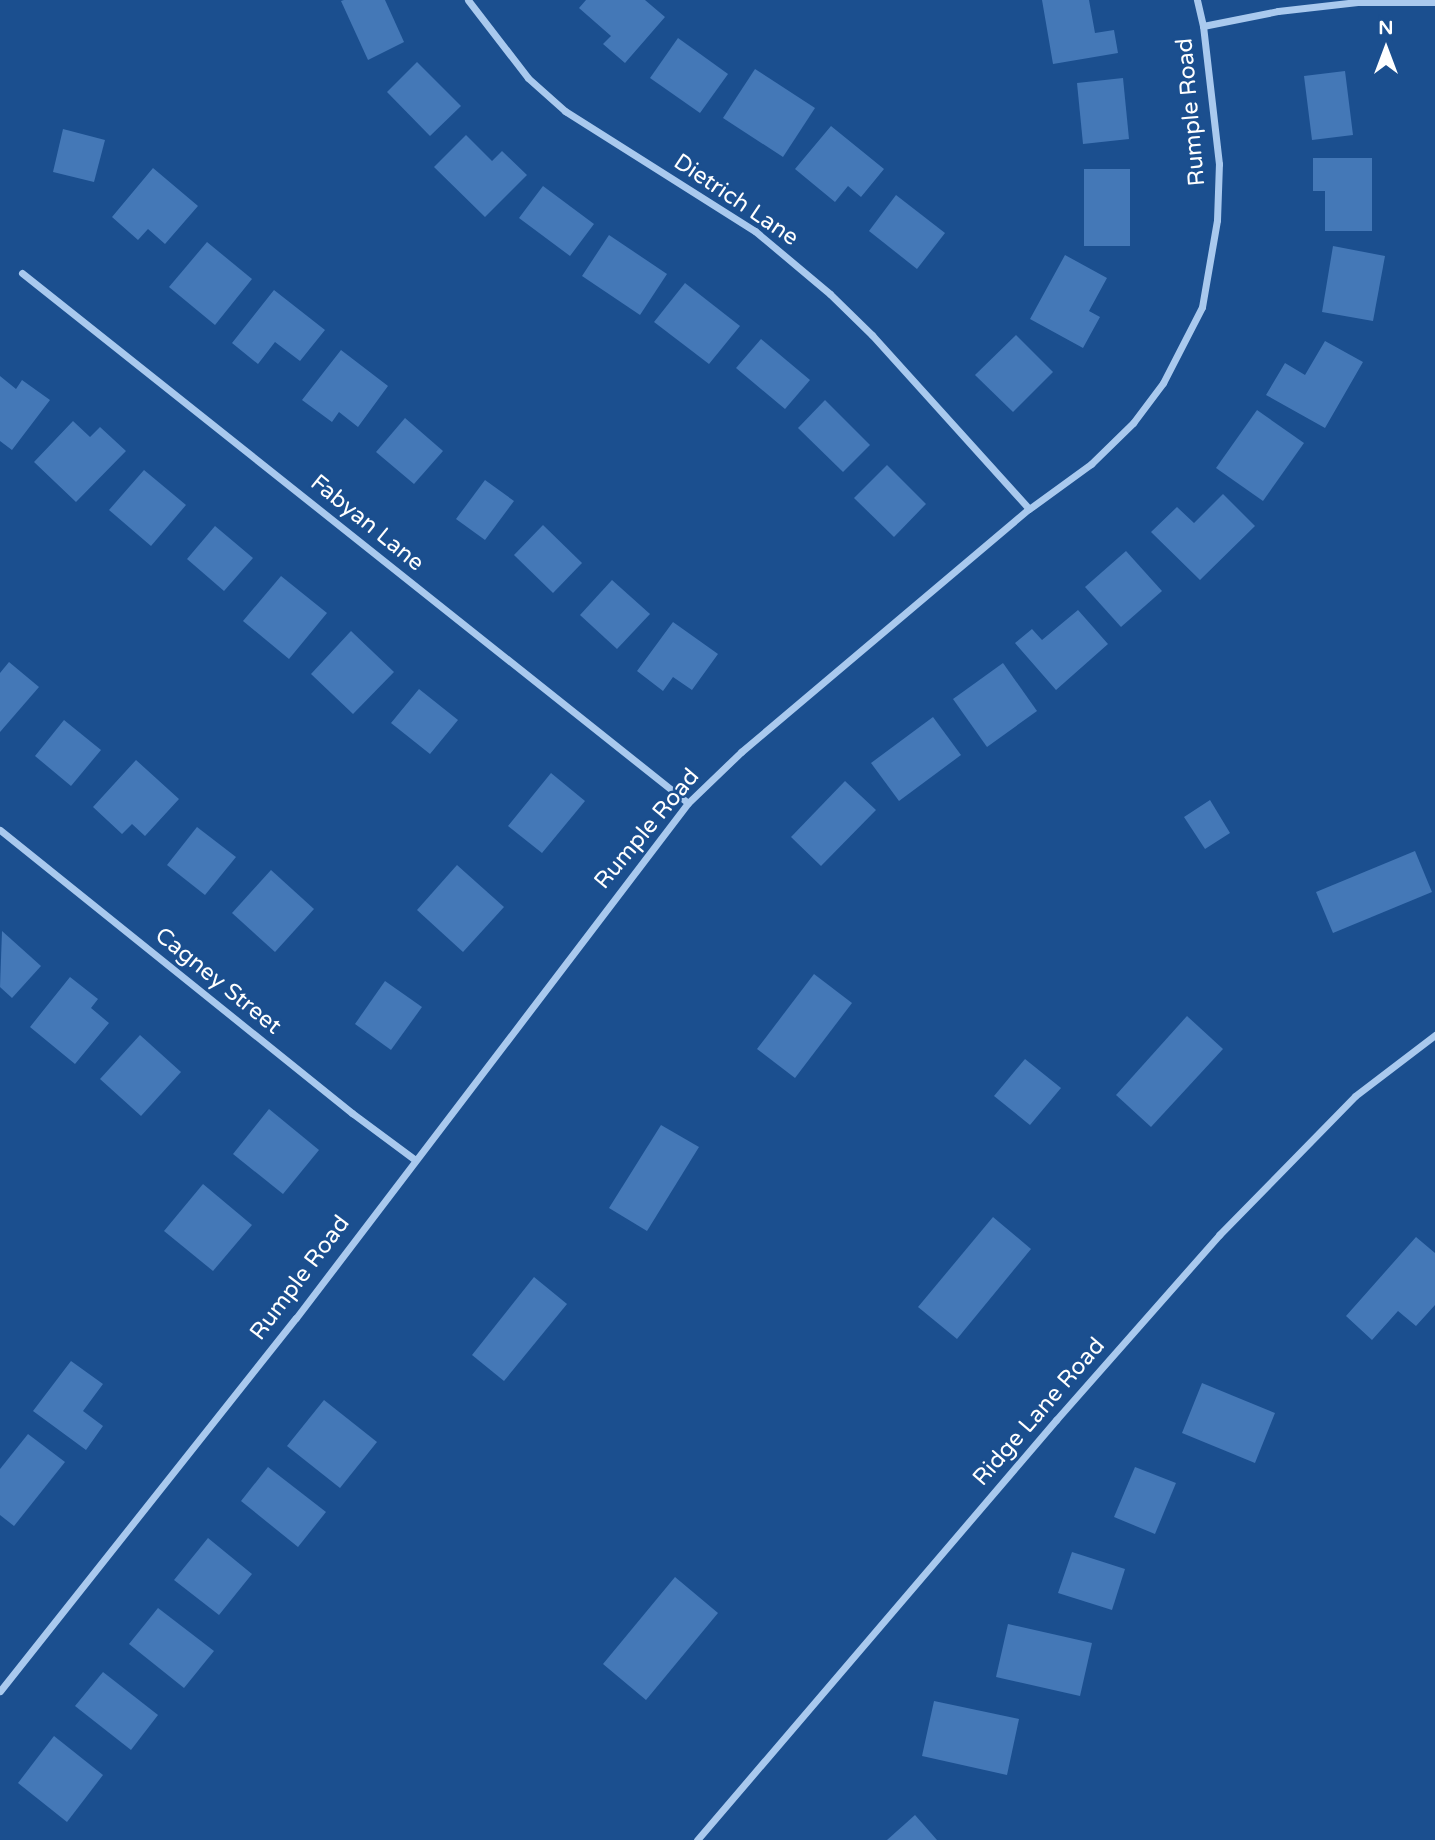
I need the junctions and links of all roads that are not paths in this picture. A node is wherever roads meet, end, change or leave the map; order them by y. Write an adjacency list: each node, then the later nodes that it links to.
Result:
1 (468, 0): 6 (street, Dietrich Lane)
2 (1197, 0): 4 (street, Rumple Road)
3 (1435, 2): 4 (street)
4 (1203, 26): 6 (street, Rumple Road)
5 (22, 273): 7 (street, Fabyan Lane)
6 (1029, 509): 7 (street, Rumple Road)
7 (688, 803): 10 (street, Rumple Road)
8 (0, 830): 10 (street, Cagney Street)
9 (1435, 1035): 12 (street, Ridge Lane Road)
10 (414, 1159): 11 (street, Rumple Road)
11 (0, 1691)
12 (697, 1840)

